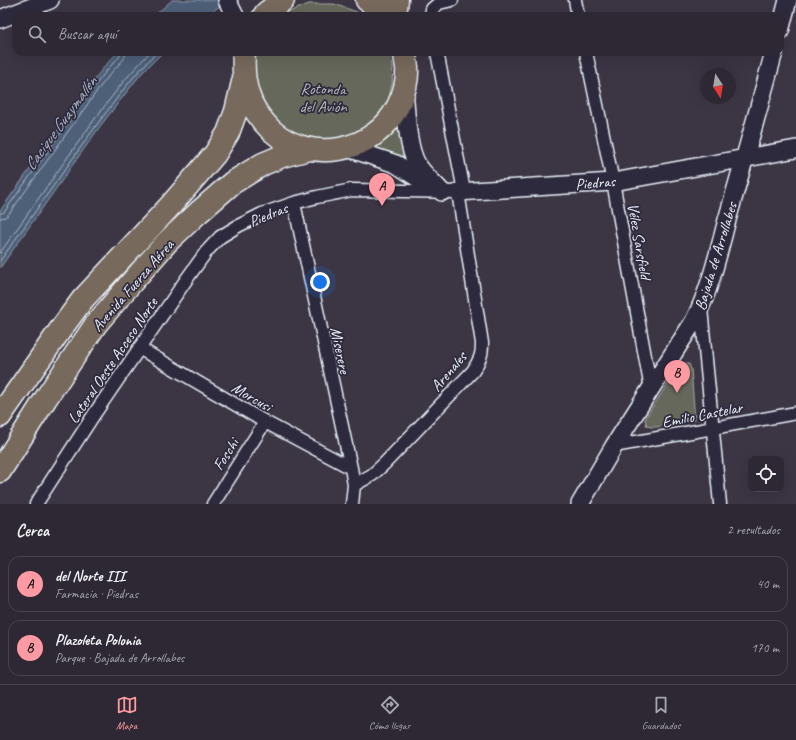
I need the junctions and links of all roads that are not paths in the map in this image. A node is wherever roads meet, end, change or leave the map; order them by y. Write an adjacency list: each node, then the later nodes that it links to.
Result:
1 (50, 0): 9 (street)
2 (227, 0): 10 (street)
3 (283, 0): 11 (highway)
4 (367, 0): 12 (highway)
5 (397, 0): 13 (highway)
6 (452, 0): 14 (street)
7 (575, 0): 15 (street)
8 (788, 0): 17 (street)
9 (18, 12)
10 (233, 12)
11 (268, 12)
12 (383, 12)
13 (396, 12)
14 (432, 12)
15 (577, 12)
16 (12, 14): 18 (street)
17 (784, 16)
18 (0, 19)
19 (244, 56): 24 (highway)
20 (405, 56): 25 (highway)
21 (437, 56): 31 (street, Arenales)
22 (587, 56): 30 (street, Vélez Sarsfield)
23 (773, 56): 29 (street, Bajada de Arrollabes)
24 (244, 78): 27 (highway); 38 (highway, Avenida Fuerza Aérea)
25 (404, 90): 26 (highway); 31 (street)
26 (348, 148): 27 (highway); 31 (street)
27 (309, 149): 43 (highway, Avenida Fuerza Aérea)
28 (796, 149): 29 (street, Piedras)
29 (746, 158): 30 (street, Piedras); 34 (street, Bajada de Arrollabes)
30 (613, 182): 31 (street, Piedras); 36 (street, Vélez Sarsfield)
31 (451, 192): 32 (street, Piedras); 44 (street, Arenales)
32 (294, 203): 33 (street, Piedras); 42 (street, Miserere)
33 (220, 238): 35 (street, Lateral Oeste Acceso Norte)
34 (701, 308): 36 (street, Bajada de Arrollabes); 40 (street)
35 (139, 348): 39 (street, Morcusi); 45 (street, Lateral Oeste Acceso Norte)
36 (651, 389): 41 (street, Bajada de Arrollabes)
37 (796, 413): 40 (street, Emilio Castelar)
38 (0, 416)
39 (265, 422): 42 (street, Morcusi); 46 (street, Foschi)
40 (712, 428): 41 (street, Emilio Castelar); 49 (street)
41 (614, 446): 48 (street, Bajada de Arrollabes)
42 (350, 468): 44 (street, Miserere)
43 (0, 471)
44 (354, 485): 47 (street, Miserere)
45 (36, 504)
46 (214, 504)
47 (352, 504)
48 (580, 504)
49 (720, 504)

